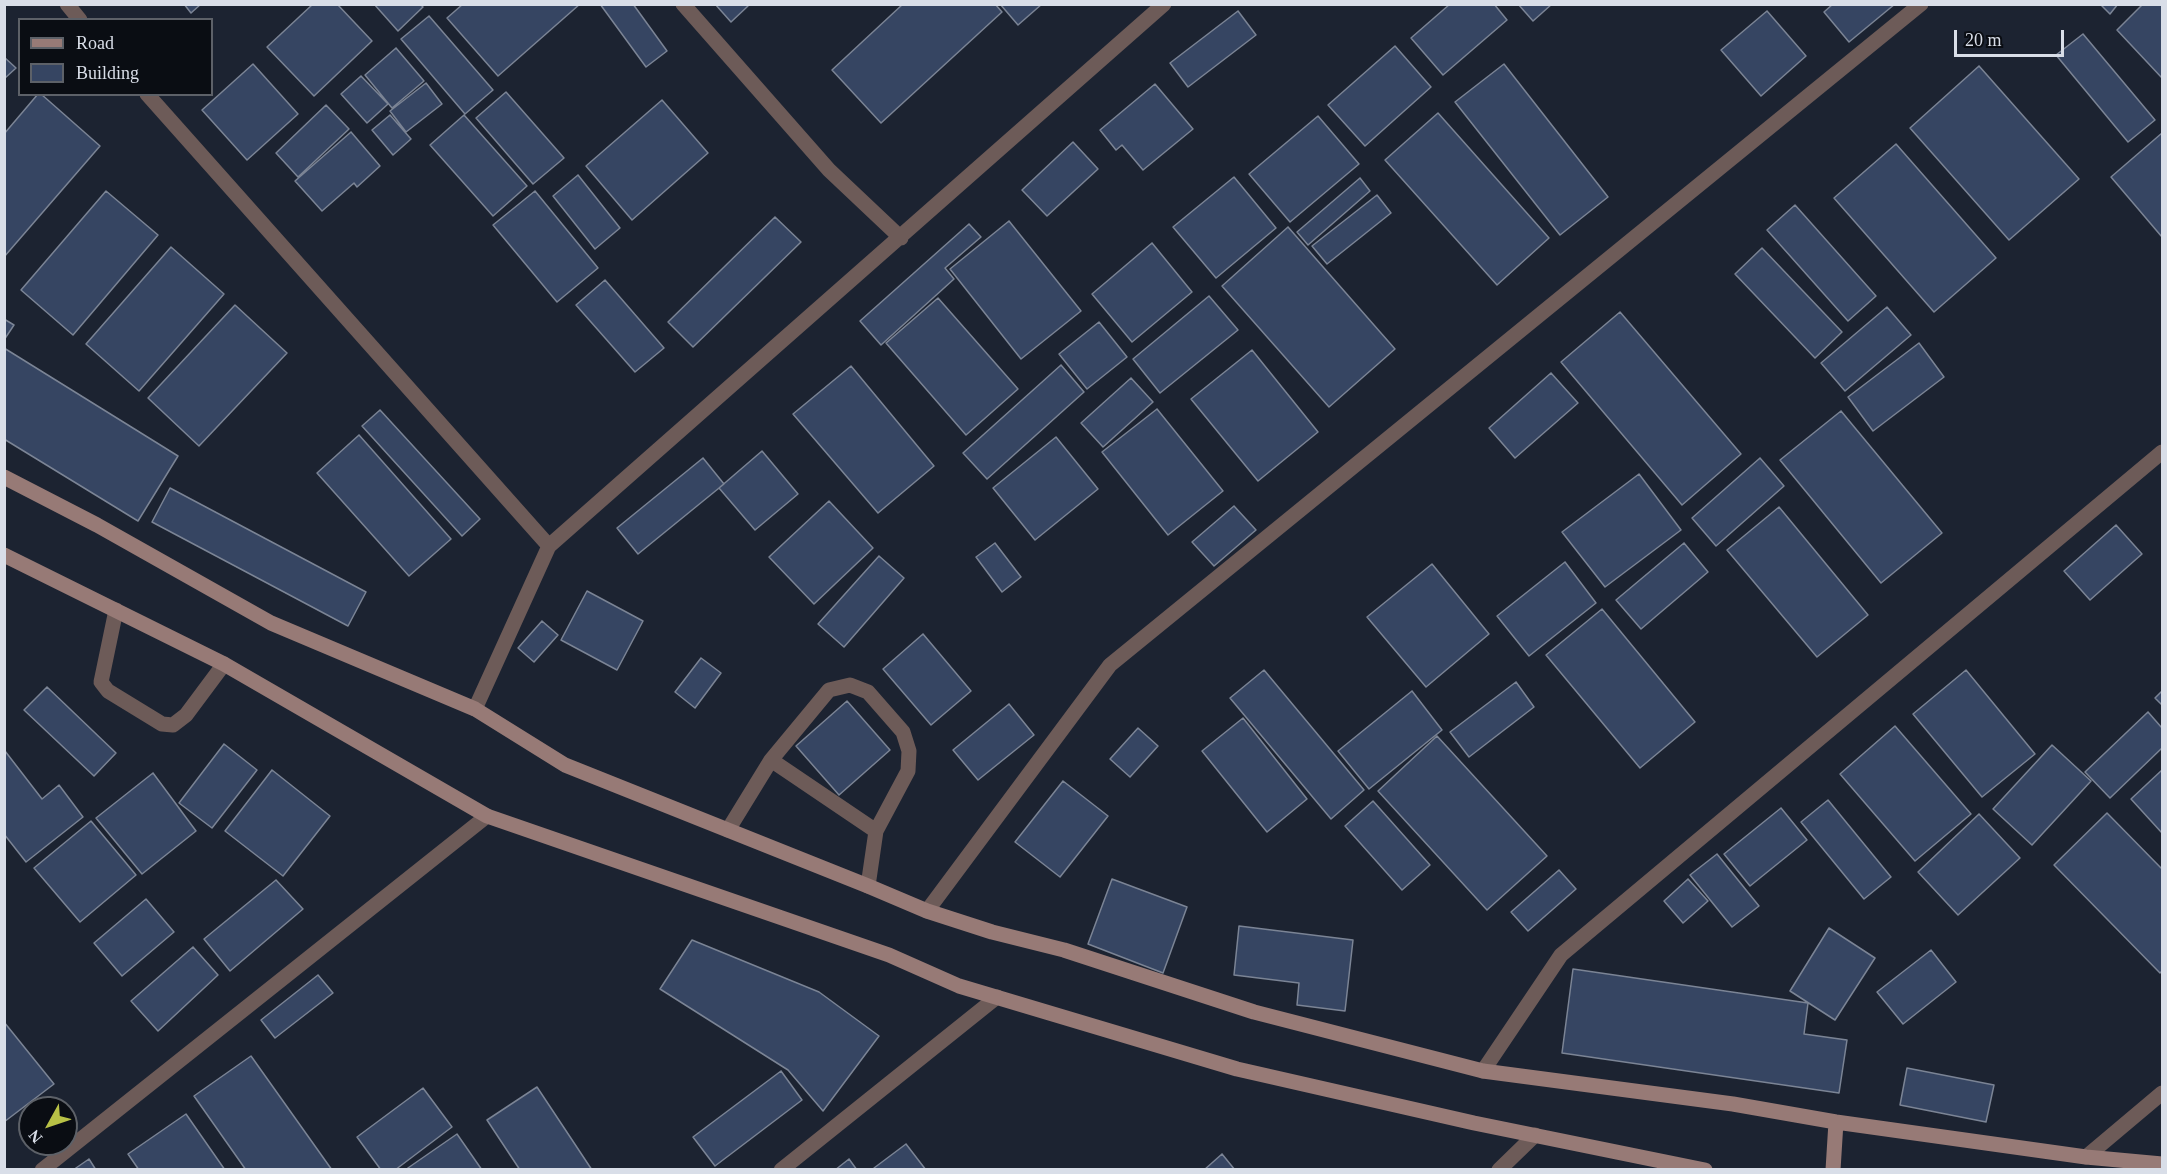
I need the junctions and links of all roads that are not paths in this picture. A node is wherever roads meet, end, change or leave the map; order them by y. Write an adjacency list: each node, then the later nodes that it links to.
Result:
1 (67, 4): 5 (street)
2 (683, 4): 7 (street)
3 (1164, 4): 7 (street)
4 (1921, 4): 20 (street)
5 (78, 18)
6 (149, 96): 10 (street)
7 (901, 238): 10 (street)
8 (2163, 452): 22 (street)
9 (4, 477): 14 (main road)
10 (549, 546): 14 (street)
11 (4, 555): 12 (main road)
12 (116, 610): 13 (main road); 13 (street)
13 (224, 664): 16 (main road)
14 (475, 709): 17 (main road)
15 (771, 760): 17 (street); 18 (street); 18 (street)
16 (487, 816): 21 (main road); 28 (street)
17 (728, 830): 19 (main road)
18 (876, 831): 19 (street)
19 (868, 886): 20 (main road)
20 (927, 911): 22 (main road)
21 (997, 997): 25 (main road); 29 (street)
22 (1483, 1071): 24 (main road)
23 (2163, 1093): 26 (street)
24 (1836, 1122): 26 (main road); 32 (main road)
25 (1535, 1135): 30 (street); 31 (main road)
26 (2086, 1157): 27 (main road)
27 (2163, 1164)
28 (42, 1170)
29 (782, 1170)
30 (1499, 1170)
31 (1705, 1170)
32 (1833, 1170)

